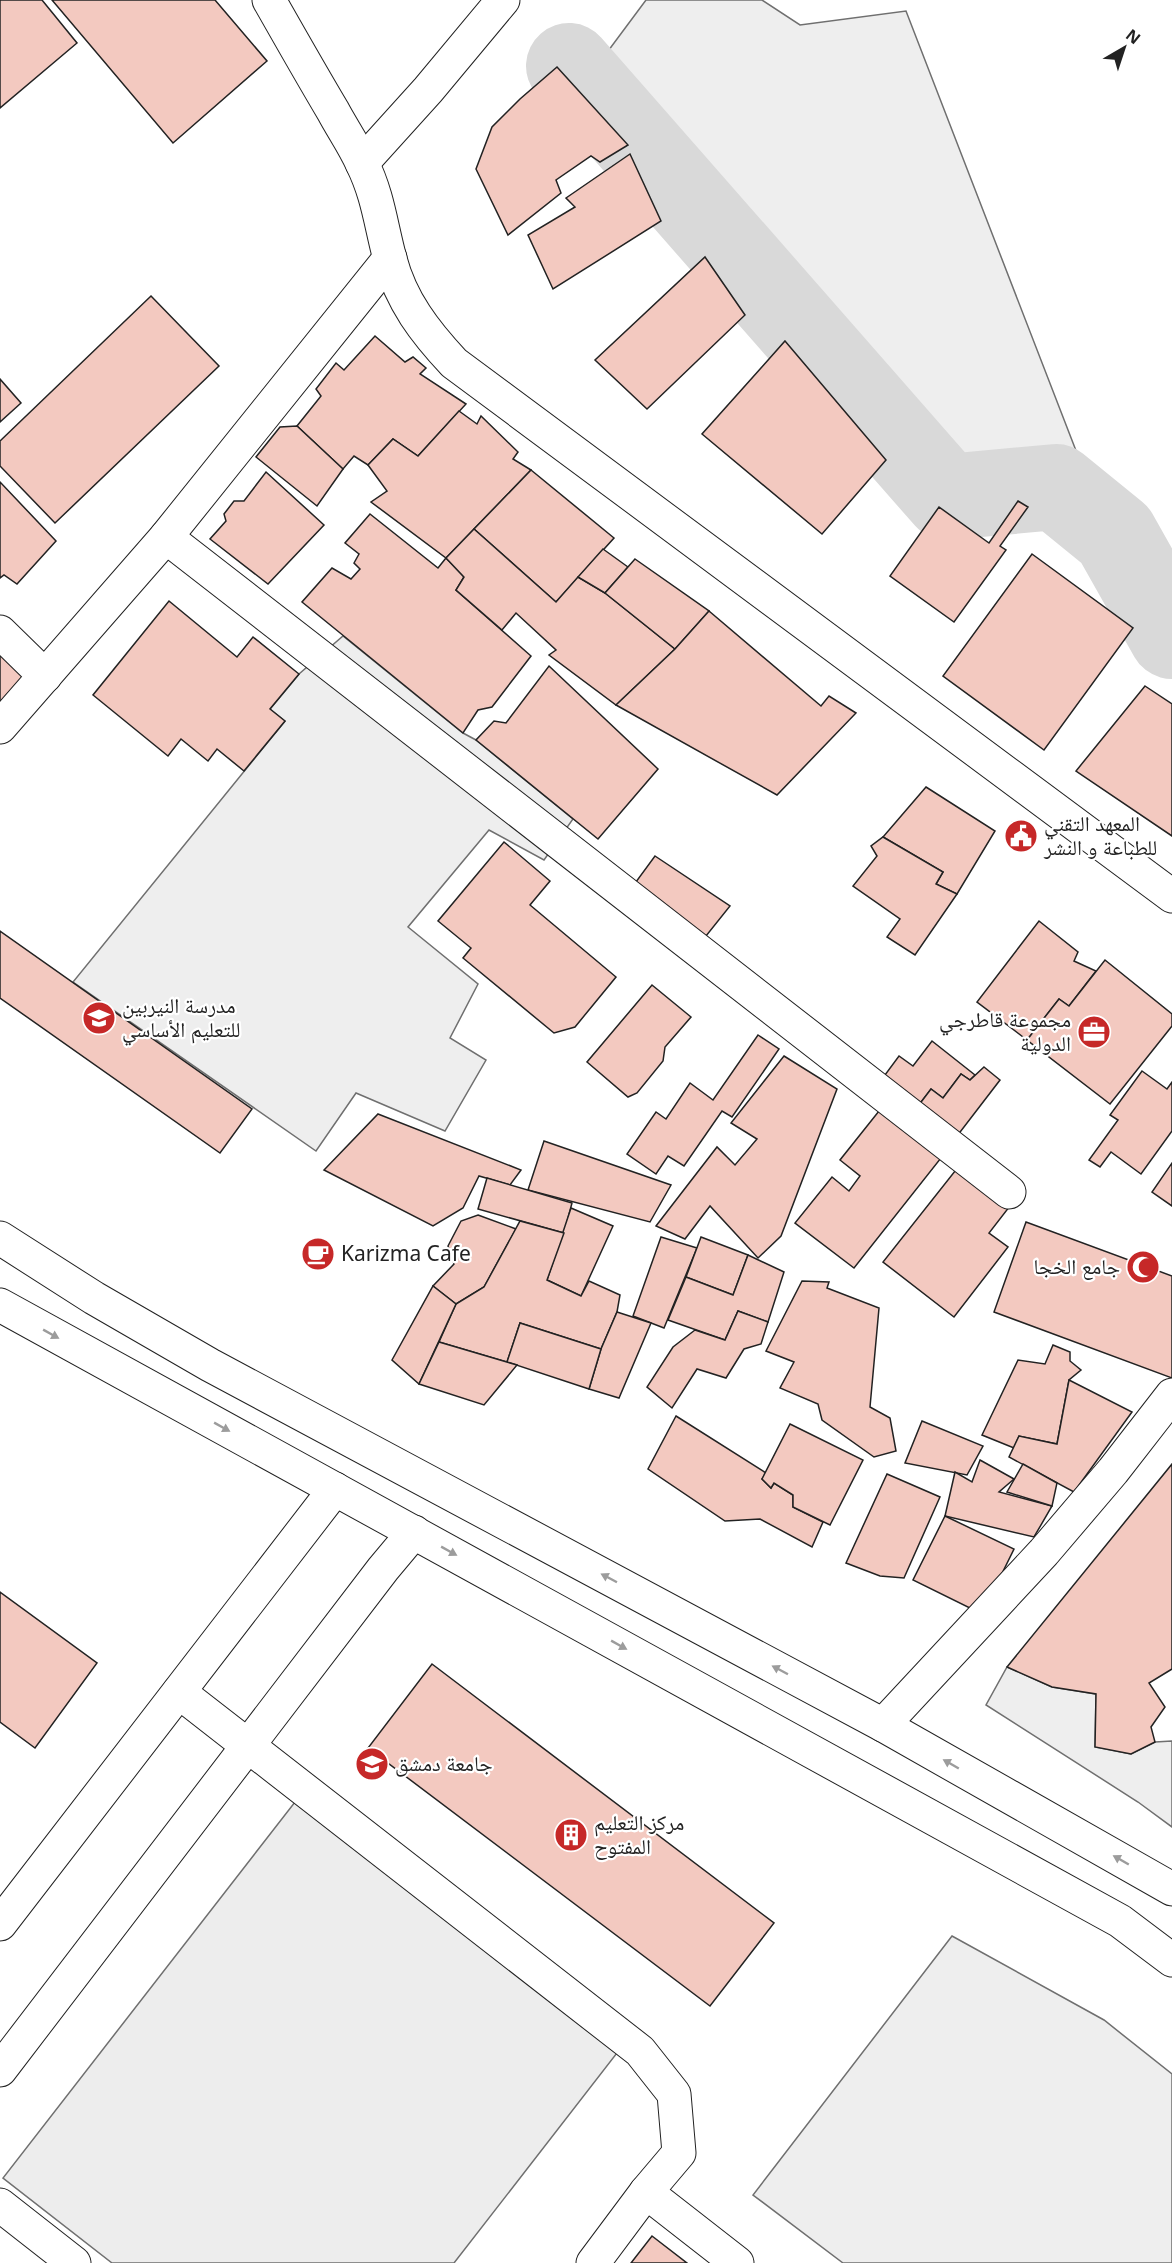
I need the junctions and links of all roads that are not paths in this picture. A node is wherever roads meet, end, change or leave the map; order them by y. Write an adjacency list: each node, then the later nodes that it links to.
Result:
1 (269, 0): 3 (street)
2 (503, 0): 3 (street)
3 (362, 163): 4 (street)
4 (390, 258): 5 (street); 9 (street)
5 (166, 537): 7 (street); 10 (street)
6 (0, 632): 7 (street)
7 (45, 676): 8 (street)
8 (0, 727)
9 (1172, 896)
10 (1009, 1192)
11 (0, 1238): 17 (street, one-way to 11)
12 (0, 1305): 14 (street, one-way to 14)
13 (1172, 1395): 17 (street)
14 (335, 1489): 15 (street); 16 (street)
15 (414, 1532): 18 (street); 21 (street, one-way to 21)
16 (179, 1692): 18 (street); 20 (street)
17 (883, 1725): 19 (street, one-way to 17)
18 (249, 1746): 22 (street); 23 (street)
19 (1172, 1889)
20 (0, 1924)
21 (1172, 1960)
22 (0, 2070)
23 (646, 2192): 26 (street); 27 (street)
24 (0, 2205): 25 (street)
25 (74, 2263)
26 (593, 2263)
27 (737, 2263)

